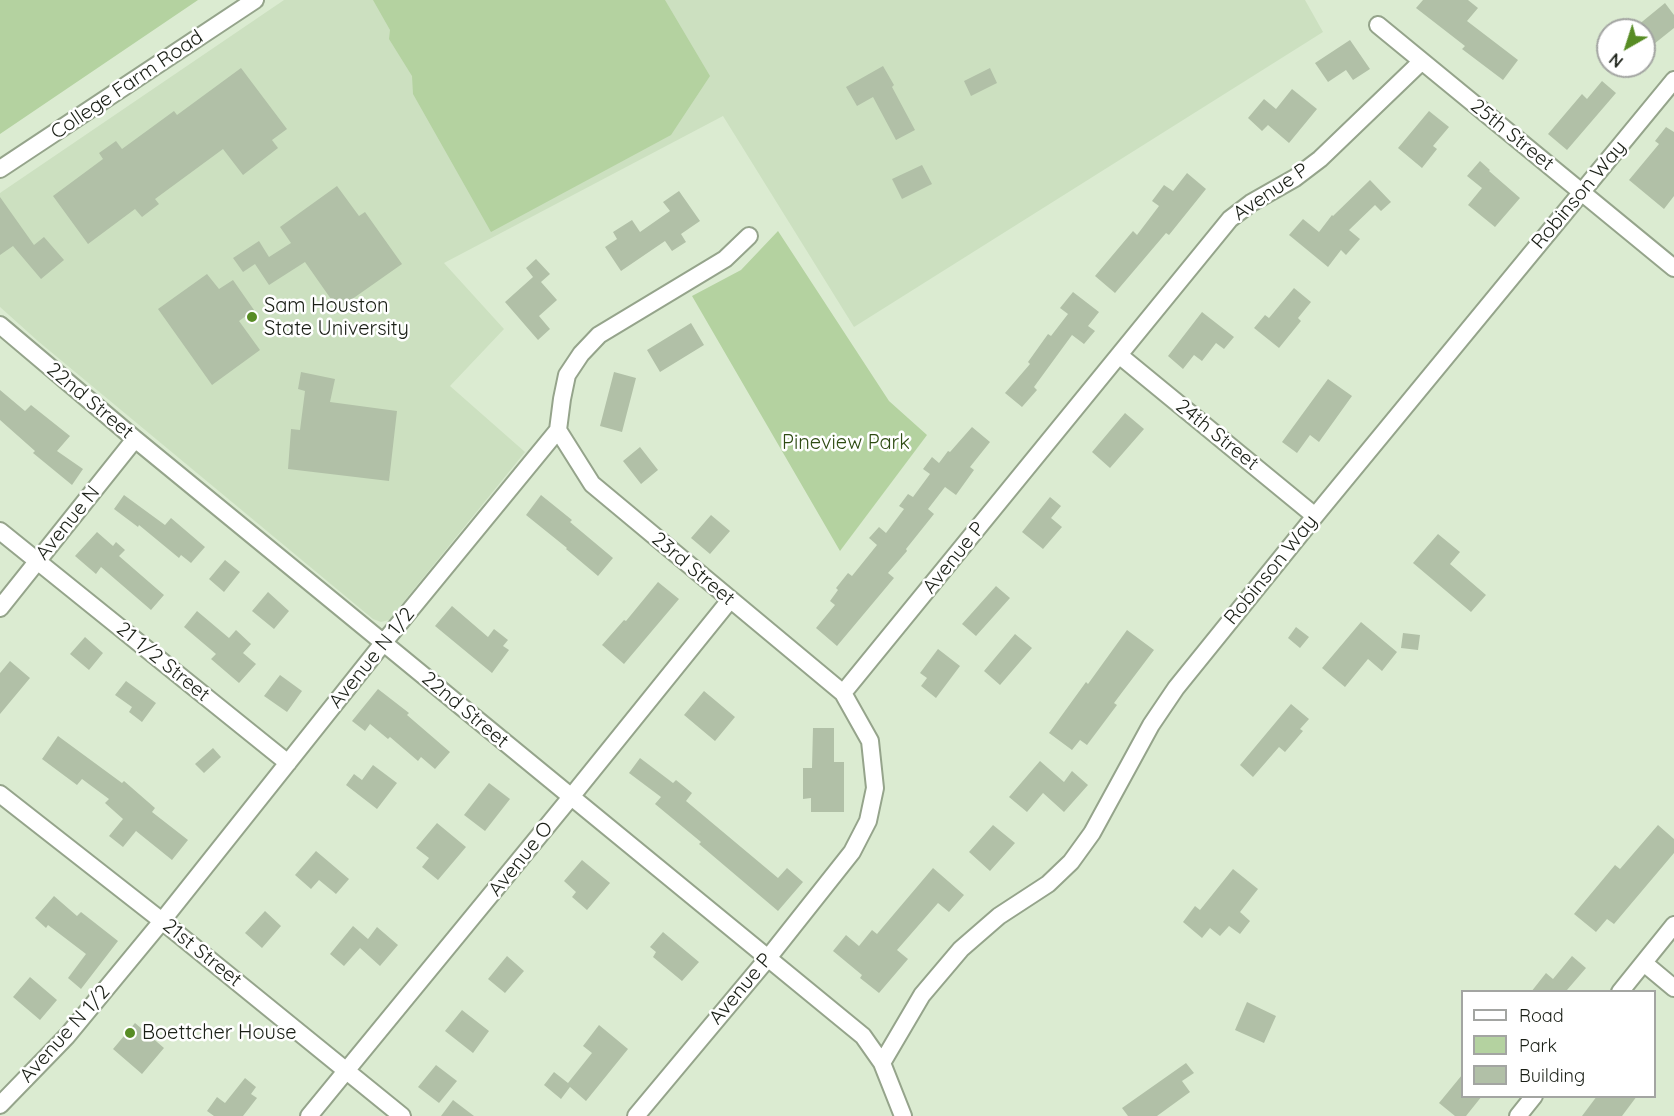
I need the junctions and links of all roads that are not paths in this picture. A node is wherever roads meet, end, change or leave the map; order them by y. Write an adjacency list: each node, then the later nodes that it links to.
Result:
1 (255, 0): 5 (street, College Farm Road)
2 (1378, 25): 3 (street, 25th Street)
3 (1422, 61): 6 (street, 25th Street); 10 (street, Avenue P)
4 (1674, 80): 6 (street, Robinson Way)
5 (0, 170)
6 (1581, 192): 8 (street, 25th Street); 13 (street, Robinson Way)
7 (749, 236): 11 (street)
8 (1674, 268)
9 (0, 325): 12 (street, 22nd Street)
10 (1119, 355): 13 (street, 24th Street); 19 (street, Avenue P)
11 (558, 430): 16 (street, 23rd Street); 18 (street, Avenue N 1/2)
12 (135, 439): 15 (street, Avenue N); 18 (street, 22nd Street)
13 (1315, 516): 29 (street, Robinson Way)
14 (0, 531): 15 (street, 21 1/2 Street)
15 (38, 561): 17 (street, Avenue N); 20 (street, 21 1/2 Street)
16 (730, 600): 19 (street, 23rd Street); 22 (street, Avenue O)
17 (0, 608)
18 (384, 642): 20 (street, Avenue N 1/2); 22 (street, 22nd Street)
19 (843, 693): 25 (street, Avenue P)
20 (288, 763): 23 (street, Avenue N 1/2)
21 (0, 794): 23 (street, 21st Street)
22 (572, 797): 25 (street, 22nd Street); 30 (street, Avenue O)
23 (162, 921): 30 (street, 21st Street); 32 (street, Avenue N 1/2)
24 (1674, 925): 26 (street)
25 (768, 958): 29 (street, 22nd Street); 35 (street, Avenue P)
26 (1644, 963): 27 (street); 28 (street)
27 (1674, 988)
28 (1622, 990)
29 (882, 1064): 36 (street, 22nd Street)
30 (347, 1071): 33 (street, Avenue O); 34 (street, 21st Street)
31 (1532, 1098): 37 (street)
32 (0, 1105)
33 (309, 1116)
34 (402, 1116)
35 (636, 1116)
36 (903, 1116)
37 (1518, 1116)

